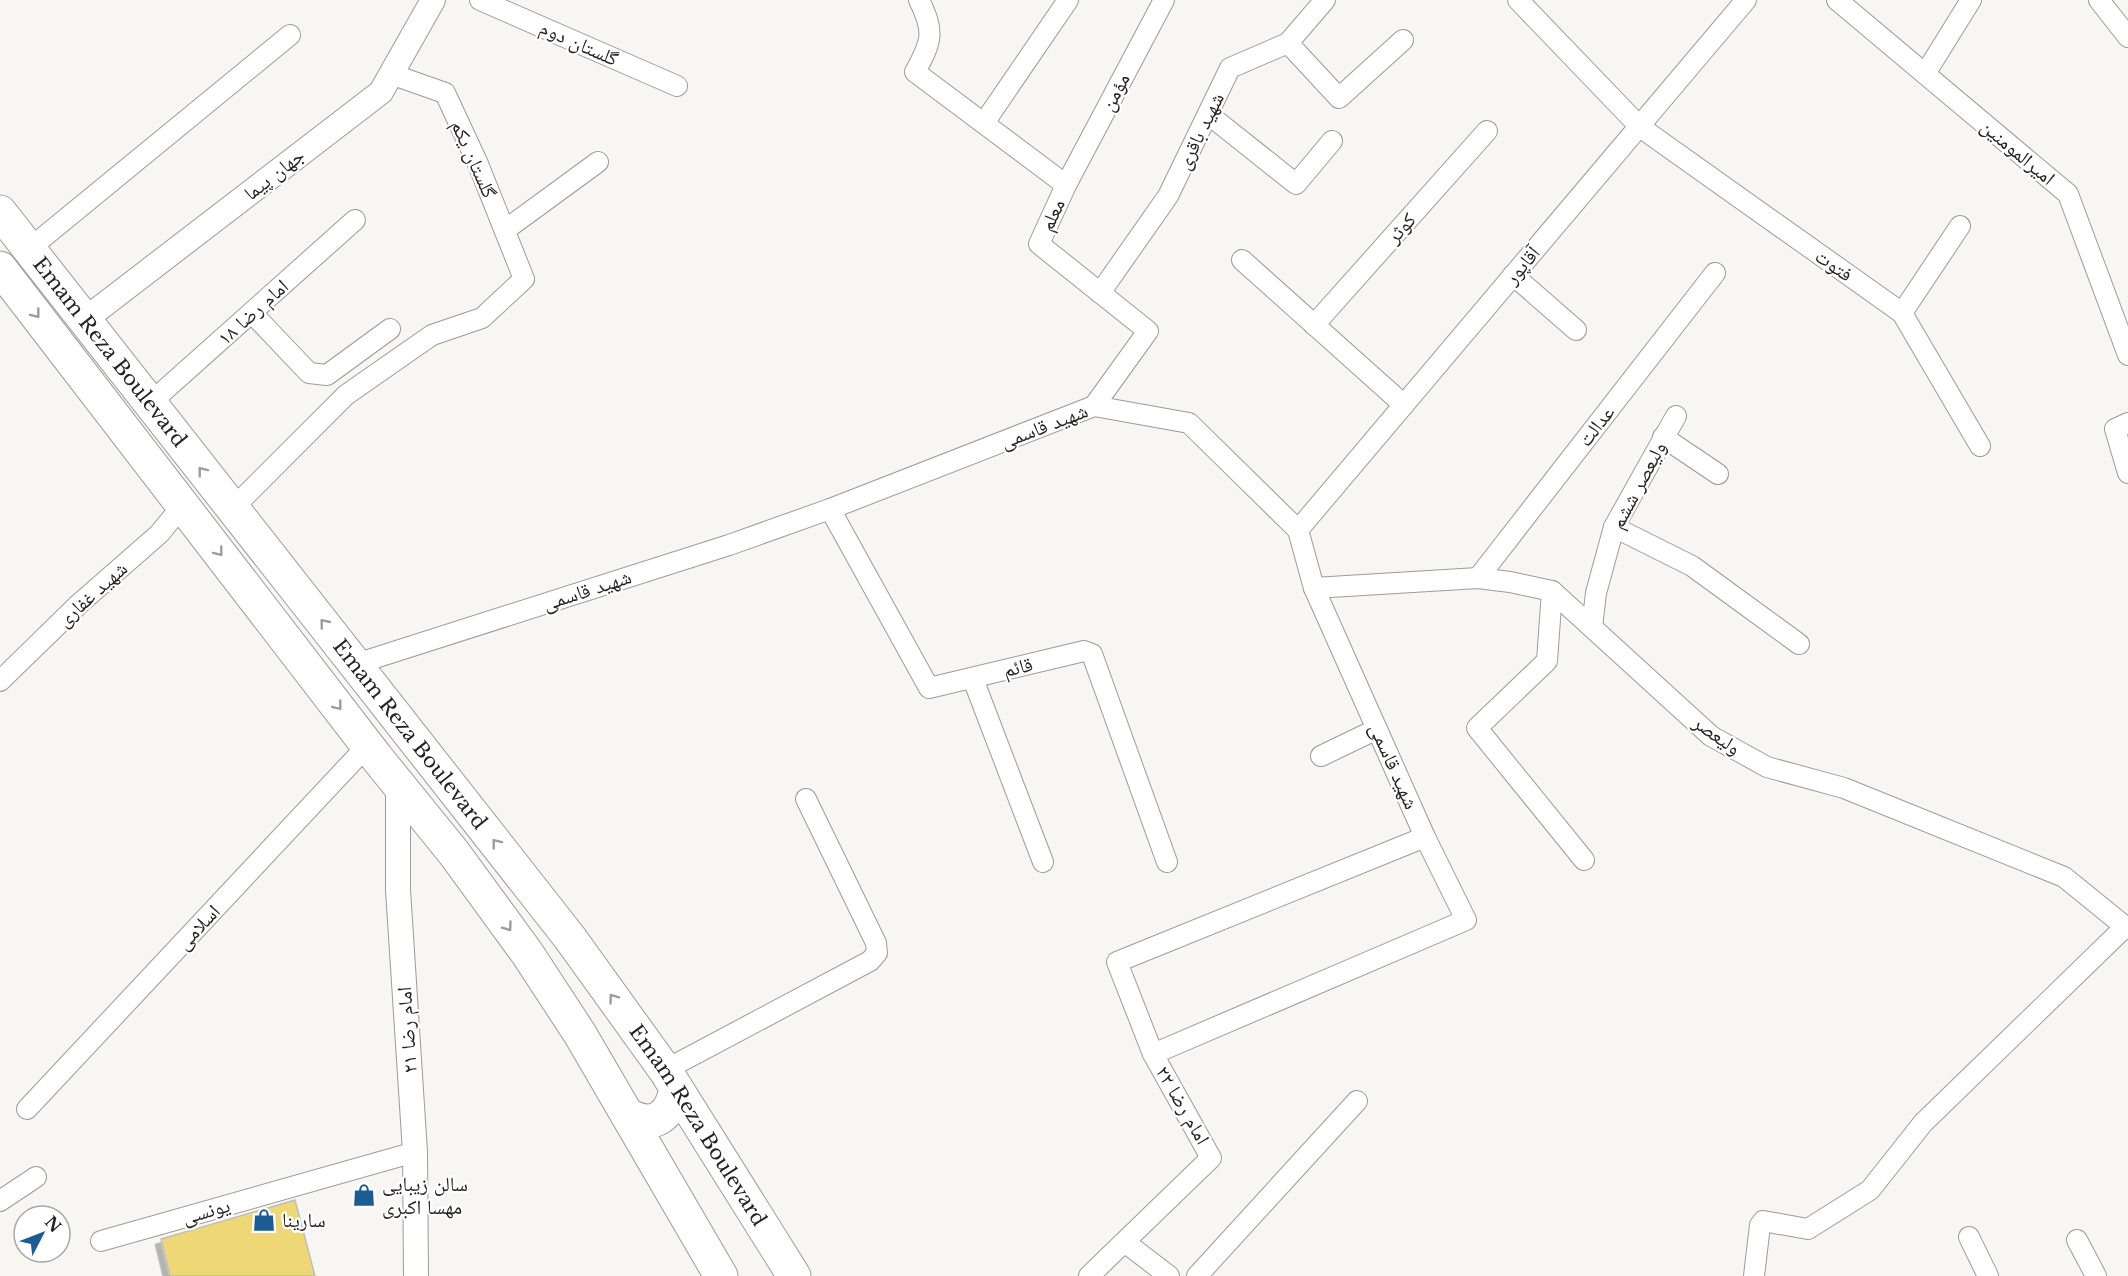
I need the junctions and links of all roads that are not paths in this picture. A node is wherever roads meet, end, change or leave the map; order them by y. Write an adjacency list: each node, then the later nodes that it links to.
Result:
1 (433, 0): 16 (street, جهان پیما)
2 (480, 0): 18 (street, گلستان دوم)
3 (919, 0): 20 (street, معلم)
4 (1068, 0): 20 (street)
5 (1164, 0): 25 (street, مؤمن)
6 (1325, 0): 15 (street, شهید باقری)
7 (1518, 0): 21 (street, فتوت)
8 (1746, 0): 21 (street, آقاپور)
9 (1837, 0): 17 (street, اميرالمومنين)
10 (1971, 0): 17 (street)
11 (2099, 0): 13 (street)
12 (290, 35): 30 (street)
13 (2128, 37)
14 (1402, 39): 15 (street)
15 (1288, 43): 19 (street, شهید باقری)
16 (391, 74): 29 (street, گلستان یکم); 38 (street, جهان پیما)
17 (1925, 74): 42 (street, اميرالمومنين)
18 (677, 86)
19 (1208, 114): 23 (street); 35 (street, شهید باقری)
20 (984, 123): 25 (street, معلم)
21 (1640, 127): 34 (street, آقاپور); 37 (street, فتوت)
22 (1487, 131): 39 (street, کوثر)
23 (1332, 141)
24 (598, 162): 29 (street)
25 (1066, 185): 35 (street, معلم)
26 (0, 212): 30 (highway, Emam Reza Boulevard)
27 (355, 220): 36 (street, امام رضا ۱۸)
28 (1960, 226): 37 (street)
29 (505, 230): 53 (street, گلستان یکم)
30 (29, 249): 38 (highway, Emam Reza Boulevard)
31 (1242, 260): 39 (street)
32 (0, 268): 52 (highway, Emam Reza Boulevard, one-way to 52)
33 (1715, 273): 57 (street, عدالت)
34 (1513, 275): 41 (street); 44 (street, آقاپور)
35 (1100, 293): 45 (street, معلم)
36 (252, 313): 40 (street); 43 (street, امام رضا ۱۸)
37 (1902, 313): 49 (street, فتوت)
38 (83, 321): 43 (highway, Emam Reza Boulevard)
39 (1314, 325): 44 (street)
40 (390, 329)
41 (1576, 330)
42 (2128, 355)
43 (149, 404): 53 (highway, Emam Reza Boulevard, one-way to 43)
44 (1404, 405): 56 (street, آقاپور)
45 (1094, 406): 54 (street, شهید قاسمی); 56 (street, شهید قاسمی)
46 (1676, 416): 48 (street, ولیعصر ششم)
47 (2128, 423): 50 (street)
48 (1663, 437): 51 (street); 55 (street, ولیعصر ششم)
49 (1980, 446)
50 (2128, 473)
51 (1718, 474)
52 (183, 505): 64 (street, شهید غفاری); 66 (highway, Emam Reza Boulevard, one-way to 66)
53 (232, 508): 62 (highway, Emam Reza Boulevard, one-way to 53)
54 (830, 509): 62 (street, شهید قاسمی); 63 (street, قائم)
55 (1614, 527): 60 (street, ولیعصر ششم); 61 (street)
56 (1298, 530): 58 (street, شهید قاسمی)
57 (1478, 578): 58 (street, ولیعصر); 59 (street, ولیعصر)
58 (1314, 588): 65 (street, شهید قاسمی)
59 (1552, 591): 60 (street, ولیعصر); 71 (street)
60 (1592, 627): 74 (street, ولیعصر)
61 (1799, 644)
62 (356, 664): 76 (highway, Emam Reza Boulevard, one-way to 62)
63 (973, 678): 72 (street); 73 (street, قائم)
64 (0, 681)
65 (1377, 729): 67 (street); 70 (street, شهید قاسمی)
66 (368, 745): 68 (highway, Emam Reza Boulevard); 78 (street, اسلامی)
67 (1321, 756)
68 (398, 784): 79 (highway, Emam Reza Boulevard, one-way to 79); 80 (street, امام رضا ۲۱)
69 (806, 799): 76 (street)
70 (1425, 837): 75 (street, امام رضا ۲۲); 75 (street, شهید قاسمی)
71 (1584, 860)
72 (1042, 862)
73 (1167, 862)
74 (2127, 927): 95 (street)
75 (1153, 1054): 87 (street, امام رضا ۲۲)
76 (671, 1079): 79 (highway); 91 (highway, Emam Reza Boulevard)
77 (1357, 1101): 94 (street)
78 (27, 1109)
79 (627, 1114): 83 (highway, Emam Reza Boulevard)
80 (415, 1152): 86 (street, یونسی); 88 (street, امام رضا ۲۱)
81 (36, 1177): 82 (street)
82 (0, 1202)
83 (694, 1227): 89 (street); 90 (highway, Emam Reza Boulevard)
84 (1969, 1237): 96 (street)
85 (2077, 1240): 97 (street)
86 (101, 1241)
87 (1126, 1243): 92 (street, امام رضا ۲۲); 93 (street)
88 (416, 1276)
89 (709, 1276)
90 (721, 1276)
91 (794, 1276)
92 (1089, 1276)
93 (1169, 1276)
94 (1197, 1276)
95 (1754, 1276)
96 (1988, 1276)
97 (2096, 1276)

